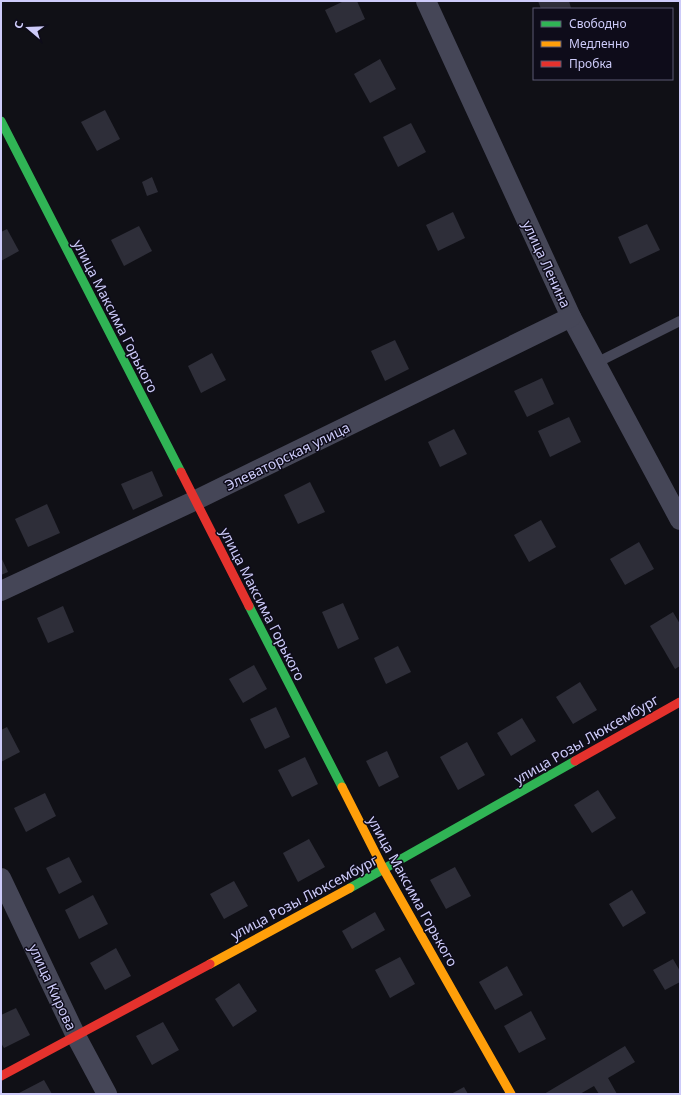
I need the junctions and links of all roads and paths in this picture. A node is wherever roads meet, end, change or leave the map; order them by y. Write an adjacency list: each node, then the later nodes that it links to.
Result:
1 (426, 1): 3 (street, улица Ленина)
2 (1, 121): 6 (street, улица Максима Горького)
3 (571, 317): 5 (street, улица Ленина); 6 (street, Элеваторская улица)
4 (680, 320): 5 (lane)
5 (596, 363): 7 (street, улица Ленина)
6 (194, 501): 8 (street, Элеваторская улица); 10 (street, улица Максима Горького)
7 (680, 520)
8 (1, 591)
9 (680, 702): 10 (street, улица Розы Люксембург)
10 (384, 870): 12 (street, улица Розы Люксембург); 15 (street, улица Максима Горького)
11 (1, 878): 12 (street, улица Кирова)
12 (76, 1036): 13 (street, улица Розы Люксембург); 14 (street, улица Кирова)
13 (1, 1076)
14 (107, 1094)
15 (510, 1094)

